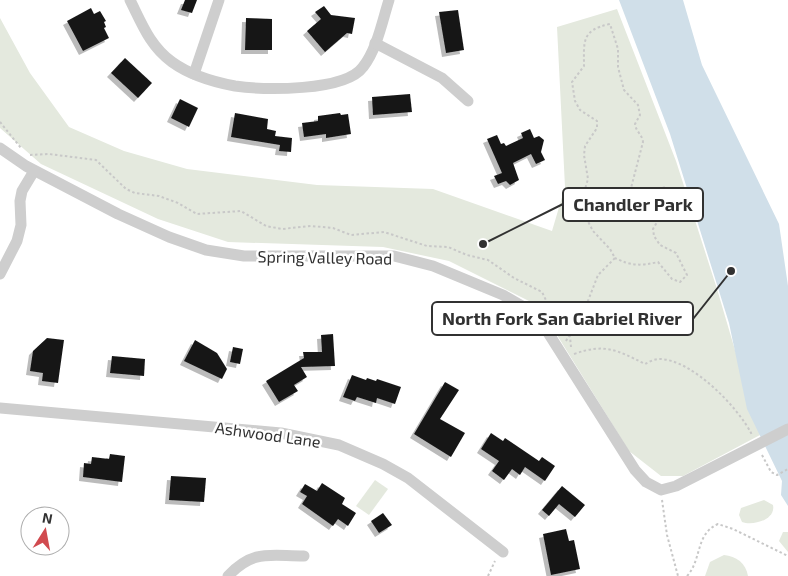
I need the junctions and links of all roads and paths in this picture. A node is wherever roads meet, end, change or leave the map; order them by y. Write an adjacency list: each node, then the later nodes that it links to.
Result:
1 (130, 0): 5 (street)
2 (219, 0): 5 (street)
3 (389, 0): 4 (street)
4 (375, 43): 5 (street); 6 (street)
5 (194, 74)
6 (468, 101)
7 (0, 122): 9 (path)
8 (0, 148): 11 (street, Spring Valley Road)
9 (22, 149)
10 (29, 156): 16 (path)
11 (34, 171): 15 (street); 17 (street, Spring Valley Road)
12 (665, 187): 13 (path)
13 (658, 190): 14 (path); 14 (path)
14 (615, 258): 16 (path)
15 (0, 274)
16 (570, 337): 17 (path); 17 (path)
17 (562, 353): 20 (path); 23 (street, Spring Valley Road)
18 (0, 408): 24 (street, Ashwood Lane)
19 (788, 429): 23 (street)
20 (756, 442)
21 (759, 449): 22 (path)
22 (788, 469)
23 (661, 490): 29 (path)
24 (503, 552): 28 (path)
25 (304, 556): 27 (street)
26 (788, 556): 30 (path)
27 (228, 576)
28 (488, 576)
29 (678, 576)
30 (687, 576)

